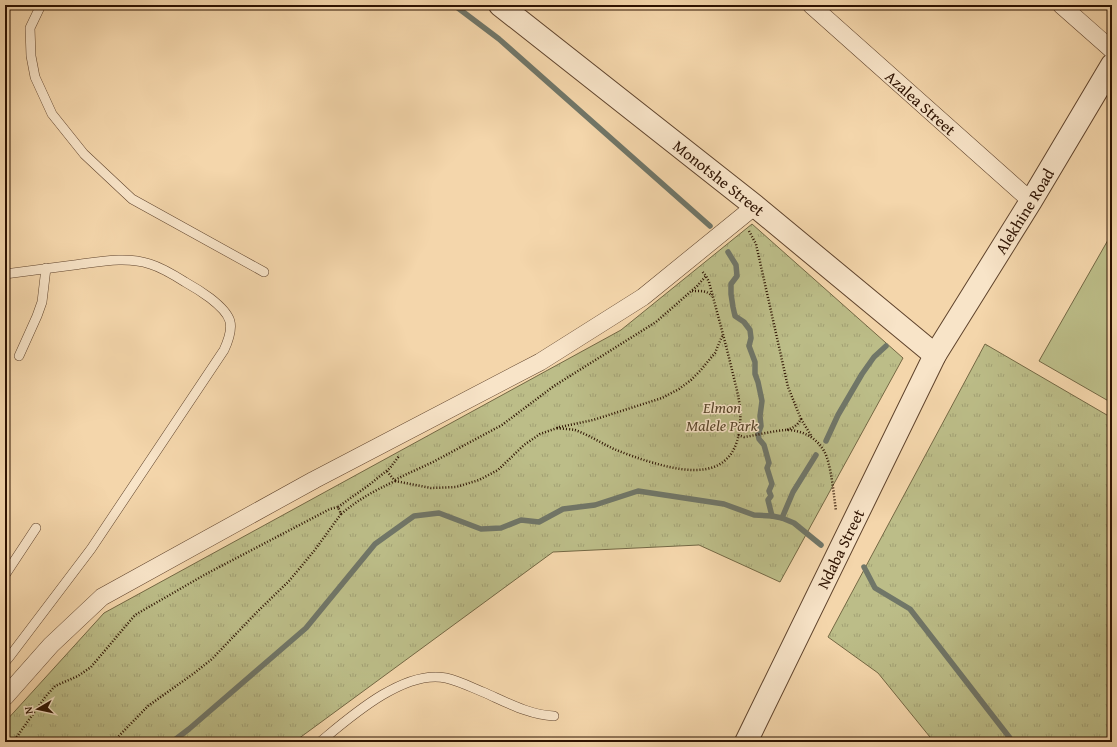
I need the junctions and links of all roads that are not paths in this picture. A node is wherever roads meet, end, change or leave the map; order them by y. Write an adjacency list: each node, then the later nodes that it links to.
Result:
1 (41, 5): 10 (lane)
2 (500, 5): 8 (street, Monotshe Street)
3 (811, 5): 7 (street, Azalea Street)
4 (1061, 5): 5 (street)
5 (1112, 50)
6 (1112, 65): 7 (street, Alekhine Road)
7 (1032, 201): 12 (street, Alekhine Road)
8 (748, 211): 12 (street, Monotshe Street); 17 (street)
9 (46, 268): 11 (lane); 13 (lane); 16 (lane)
10 (264, 272)
11 (5, 274)
12 (935, 355): 20 (street, Ndaba Street)
13 (19, 356)
14 (36, 528): 15 (lane)
15 (5, 575)
16 (5, 662)
17 (5, 697)
18 (554, 716): 19 (lane)
19 (320, 742)
20 (746, 742)

